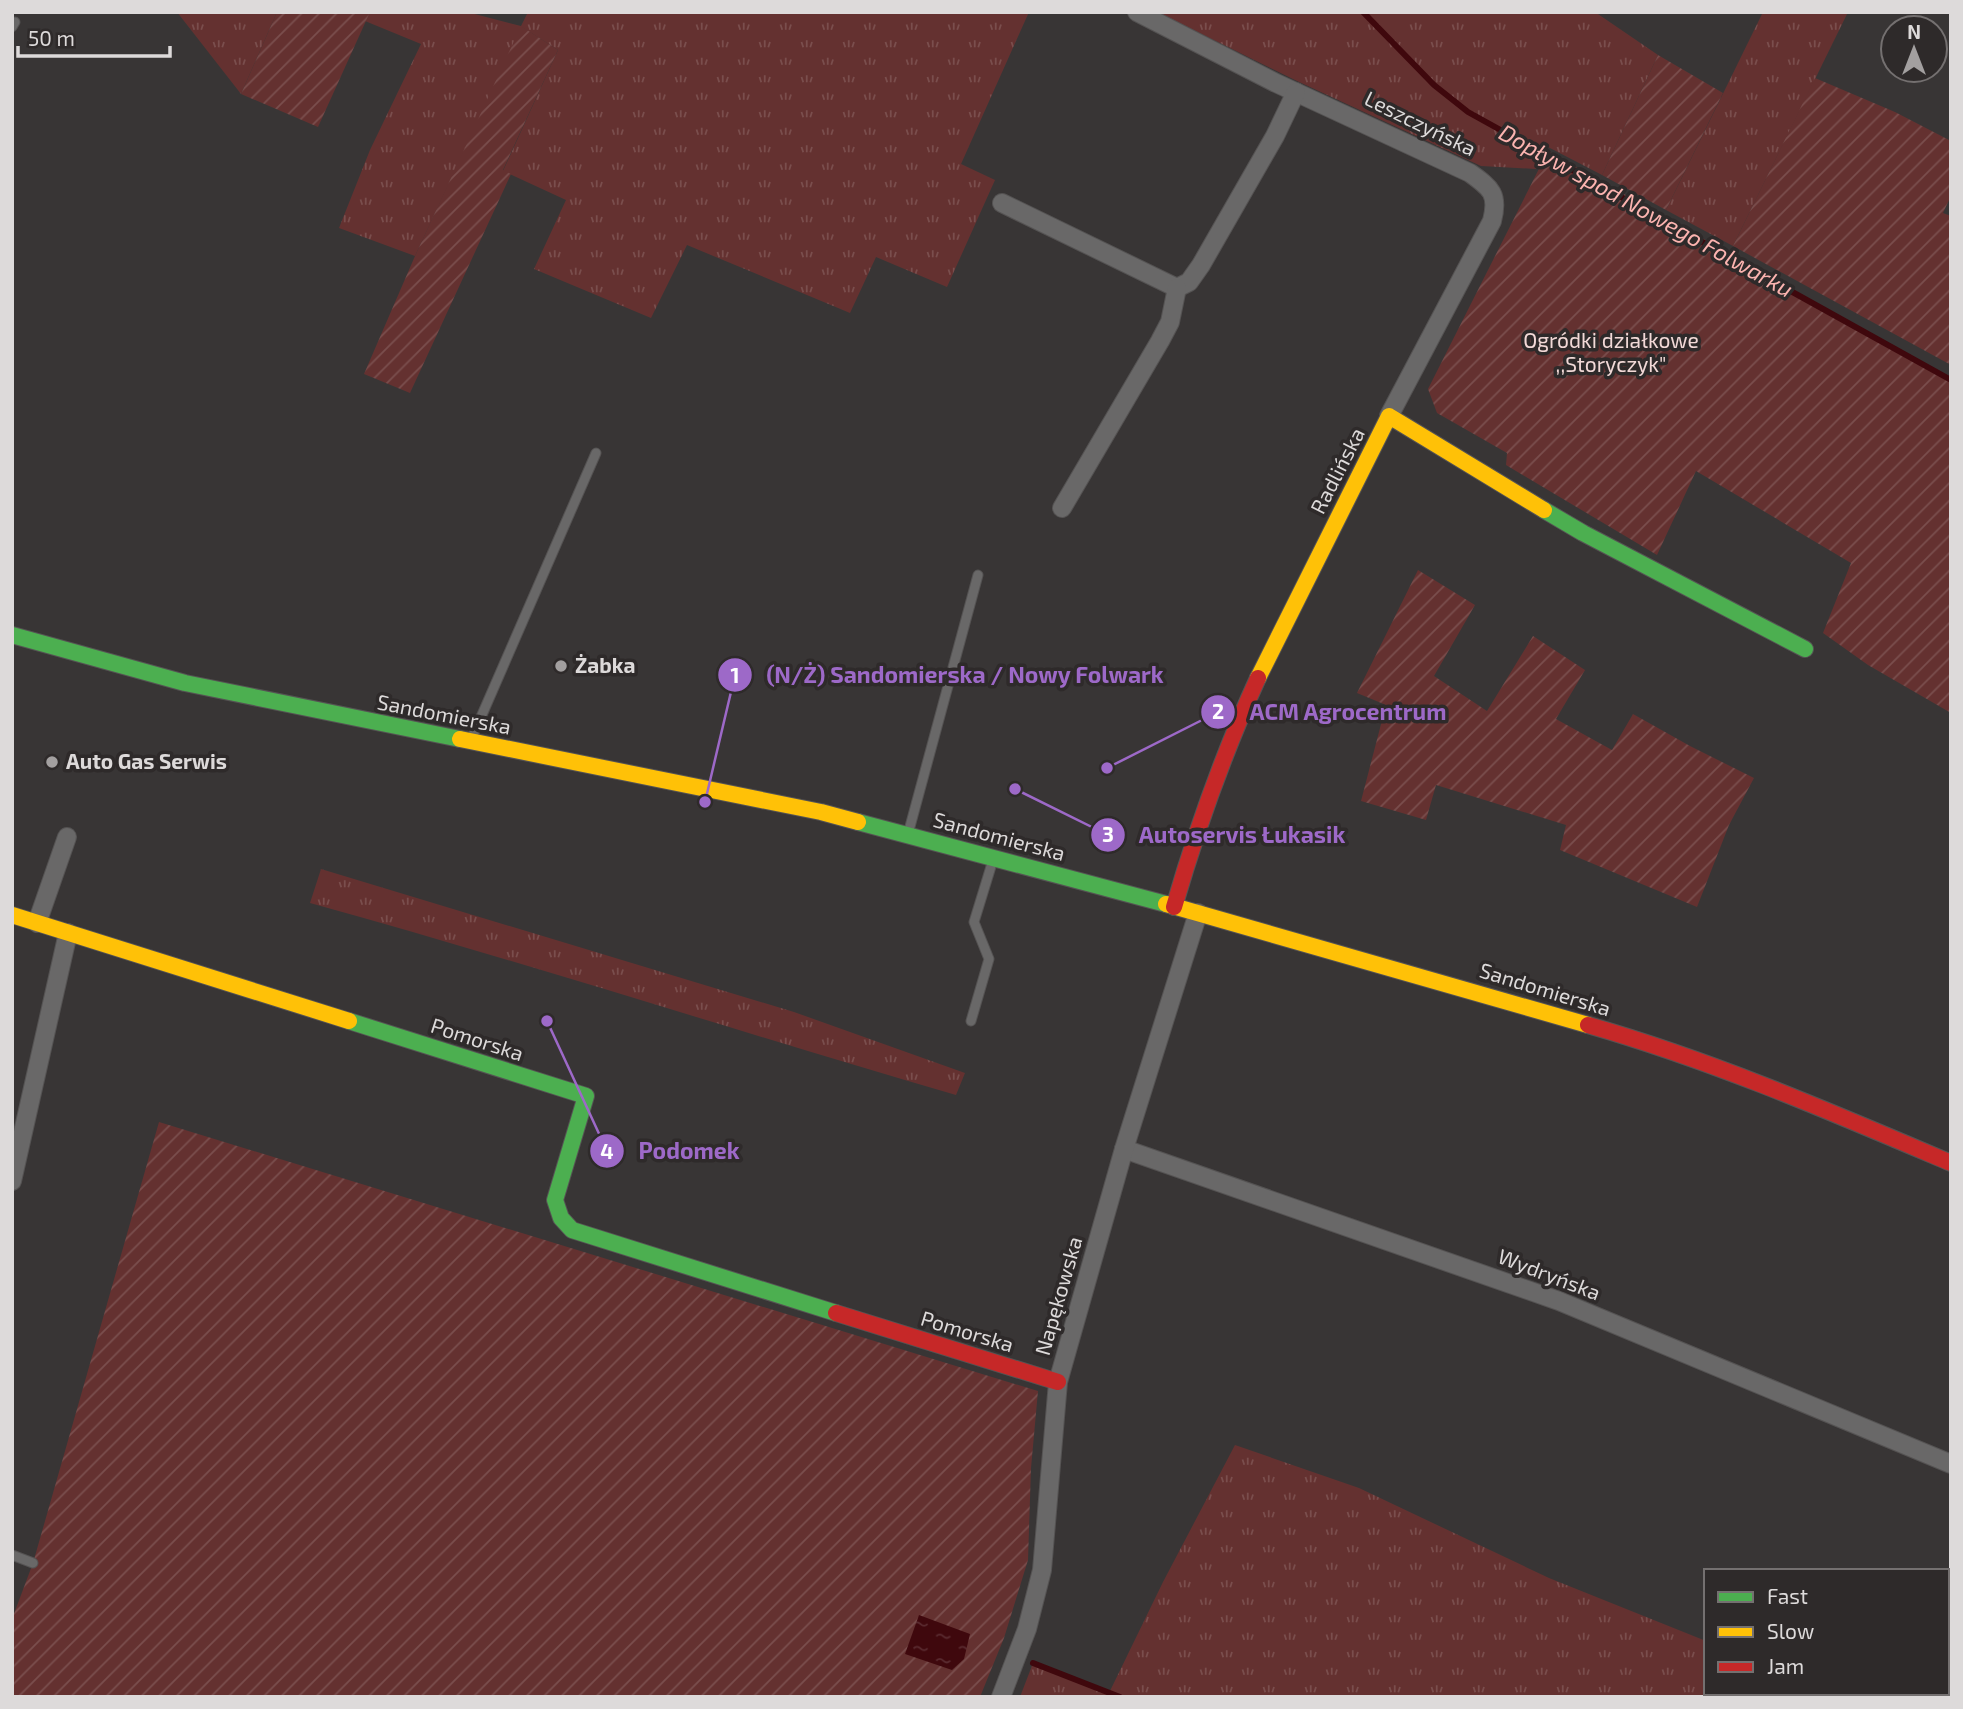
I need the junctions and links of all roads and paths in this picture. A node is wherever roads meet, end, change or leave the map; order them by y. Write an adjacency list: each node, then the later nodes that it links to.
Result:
1 (1137, 12): 2 (street, Leszczyńska)
2 (1296, 92): 4 (street); 5 (street, Leszczyńska)
3 (1002, 202): 4 (street)
4 (1177, 288): 7 (street)
5 (1389, 416): 10 (street, Radlińska); 15 (street, Radlińska)
6 (596, 453): 11 (lane)
7 (1062, 508)
8 (978, 575): 12 (lane)
9 (12, 635): 11 (street, Sandomierska)
10 (1805, 649)
11 (470, 742): 12 (street, Sandomierska)
12 (908, 834): 14 (street, Sandomierska)
13 (66, 838): 18 (street)
14 (993, 858): 15 (street, Sandomierska); 20 (lane)
15 (1174, 907): 16 (street, Sandomierska)
16 (1198, 914): 21 (street, Napękowska); 22 (street, Sandomierska)
17 (12, 915): 18 (street, Pomorska)
18 (37, 923): 19 (street, Pomorska)
19 (68, 933): 23 (street); 24 (street, Pomorska)
20 (971, 1021)
21 (1124, 1149): 24 (street, Napękowska); 25 (street, Wydryńska)
22 (1951, 1163)
23 (12, 1180)
24 (1058, 1382): 28 (street, Napękowska)
25 (1951, 1464)
26 (12, 1555): 27 (lane)
27 (33, 1563)
28 (1001, 1697)

